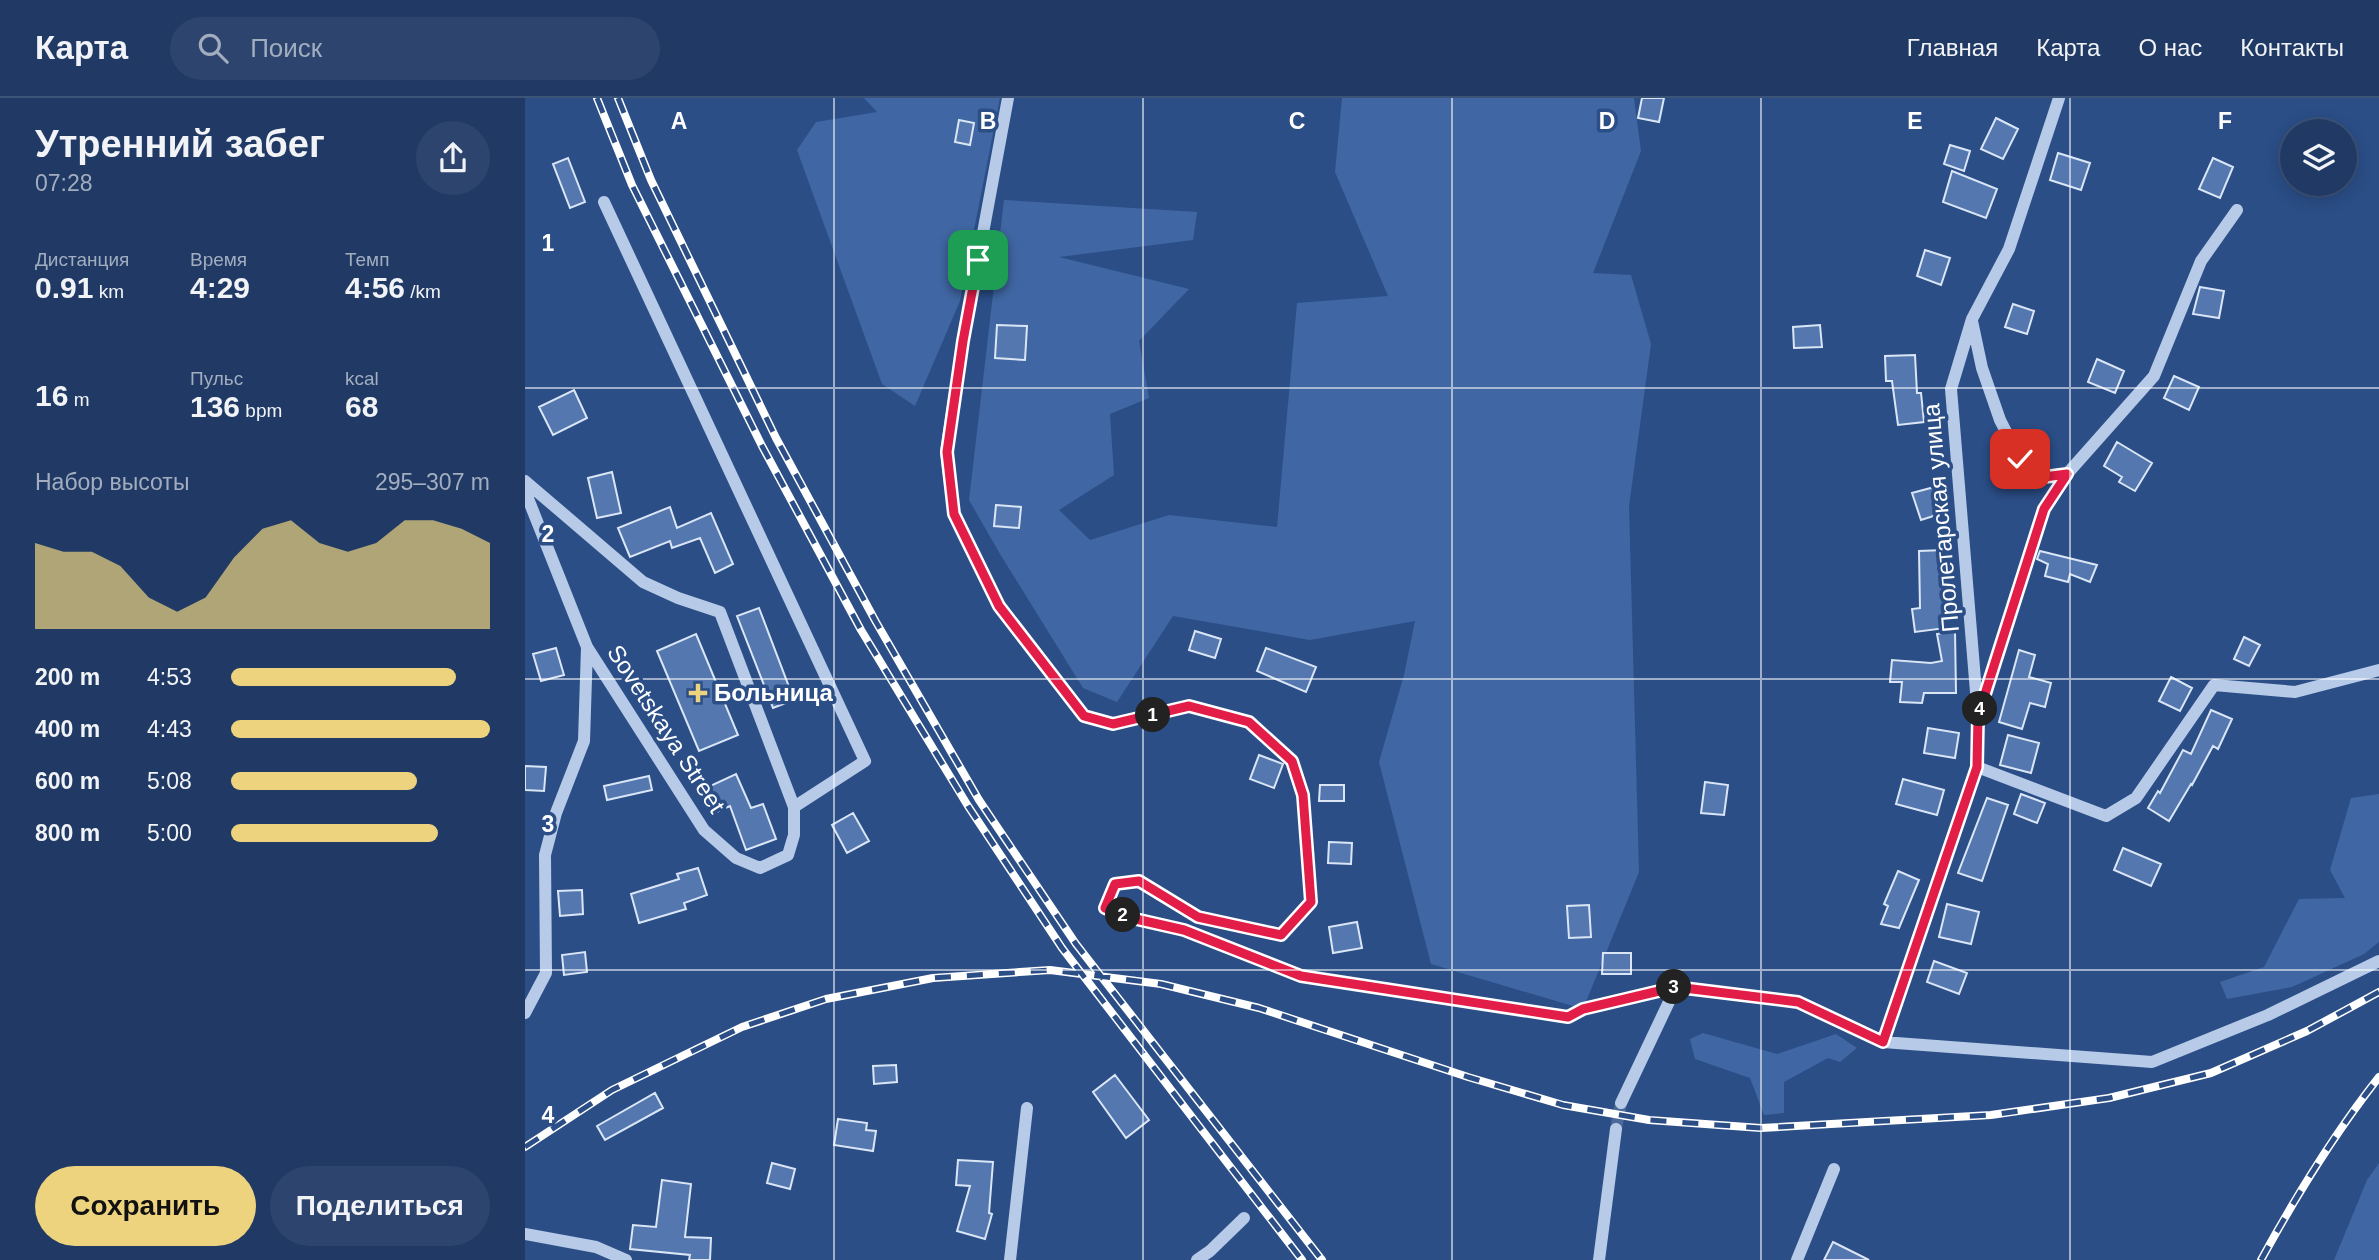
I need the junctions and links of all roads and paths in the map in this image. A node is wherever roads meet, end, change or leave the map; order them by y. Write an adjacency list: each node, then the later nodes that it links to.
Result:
1 (1008, 98): 15 (street)
2 (2059, 98): 5 (street, Пролетарская улица)
3 (604, 202): 13 (street)
4 (2237, 210): 6 (street, Пролетарская улица)
5 (1972, 319): 6 (street); 11 (street, Пролетарская улица)
6 (2067, 474): 11 (street, Пролетарская улица)
7 (525, 481): 13 (street, Sovetskaya Street)
8 (525, 491): 9 (street)
9 (587, 647): 13 (street, Sovetskaya Street); 16 (street)
10 (2379, 670): 12 (street)
11 (1978, 716): 12 (street, Пролетарская улица)
12 (1977, 767): 17 (street, Пролетарская улица)
13 (794, 807)
14 (2379, 961): 17 (street)
15 (1676, 987): 17 (street); 18 (street)
16 (525, 1013)
17 (1883, 1042)
18 (1621, 1103)
19 (1027, 1108): 25 (street)
20 (1616, 1129): 27 (street)
21 (1835, 1169): 28 (street)
22 (1244, 1218): 26 (street)
23 (525, 1234): 24 (street)
24 (626, 1260)
25 (1010, 1260)
26 (1197, 1260)
27 (1599, 1260)
28 (1797, 1260)

